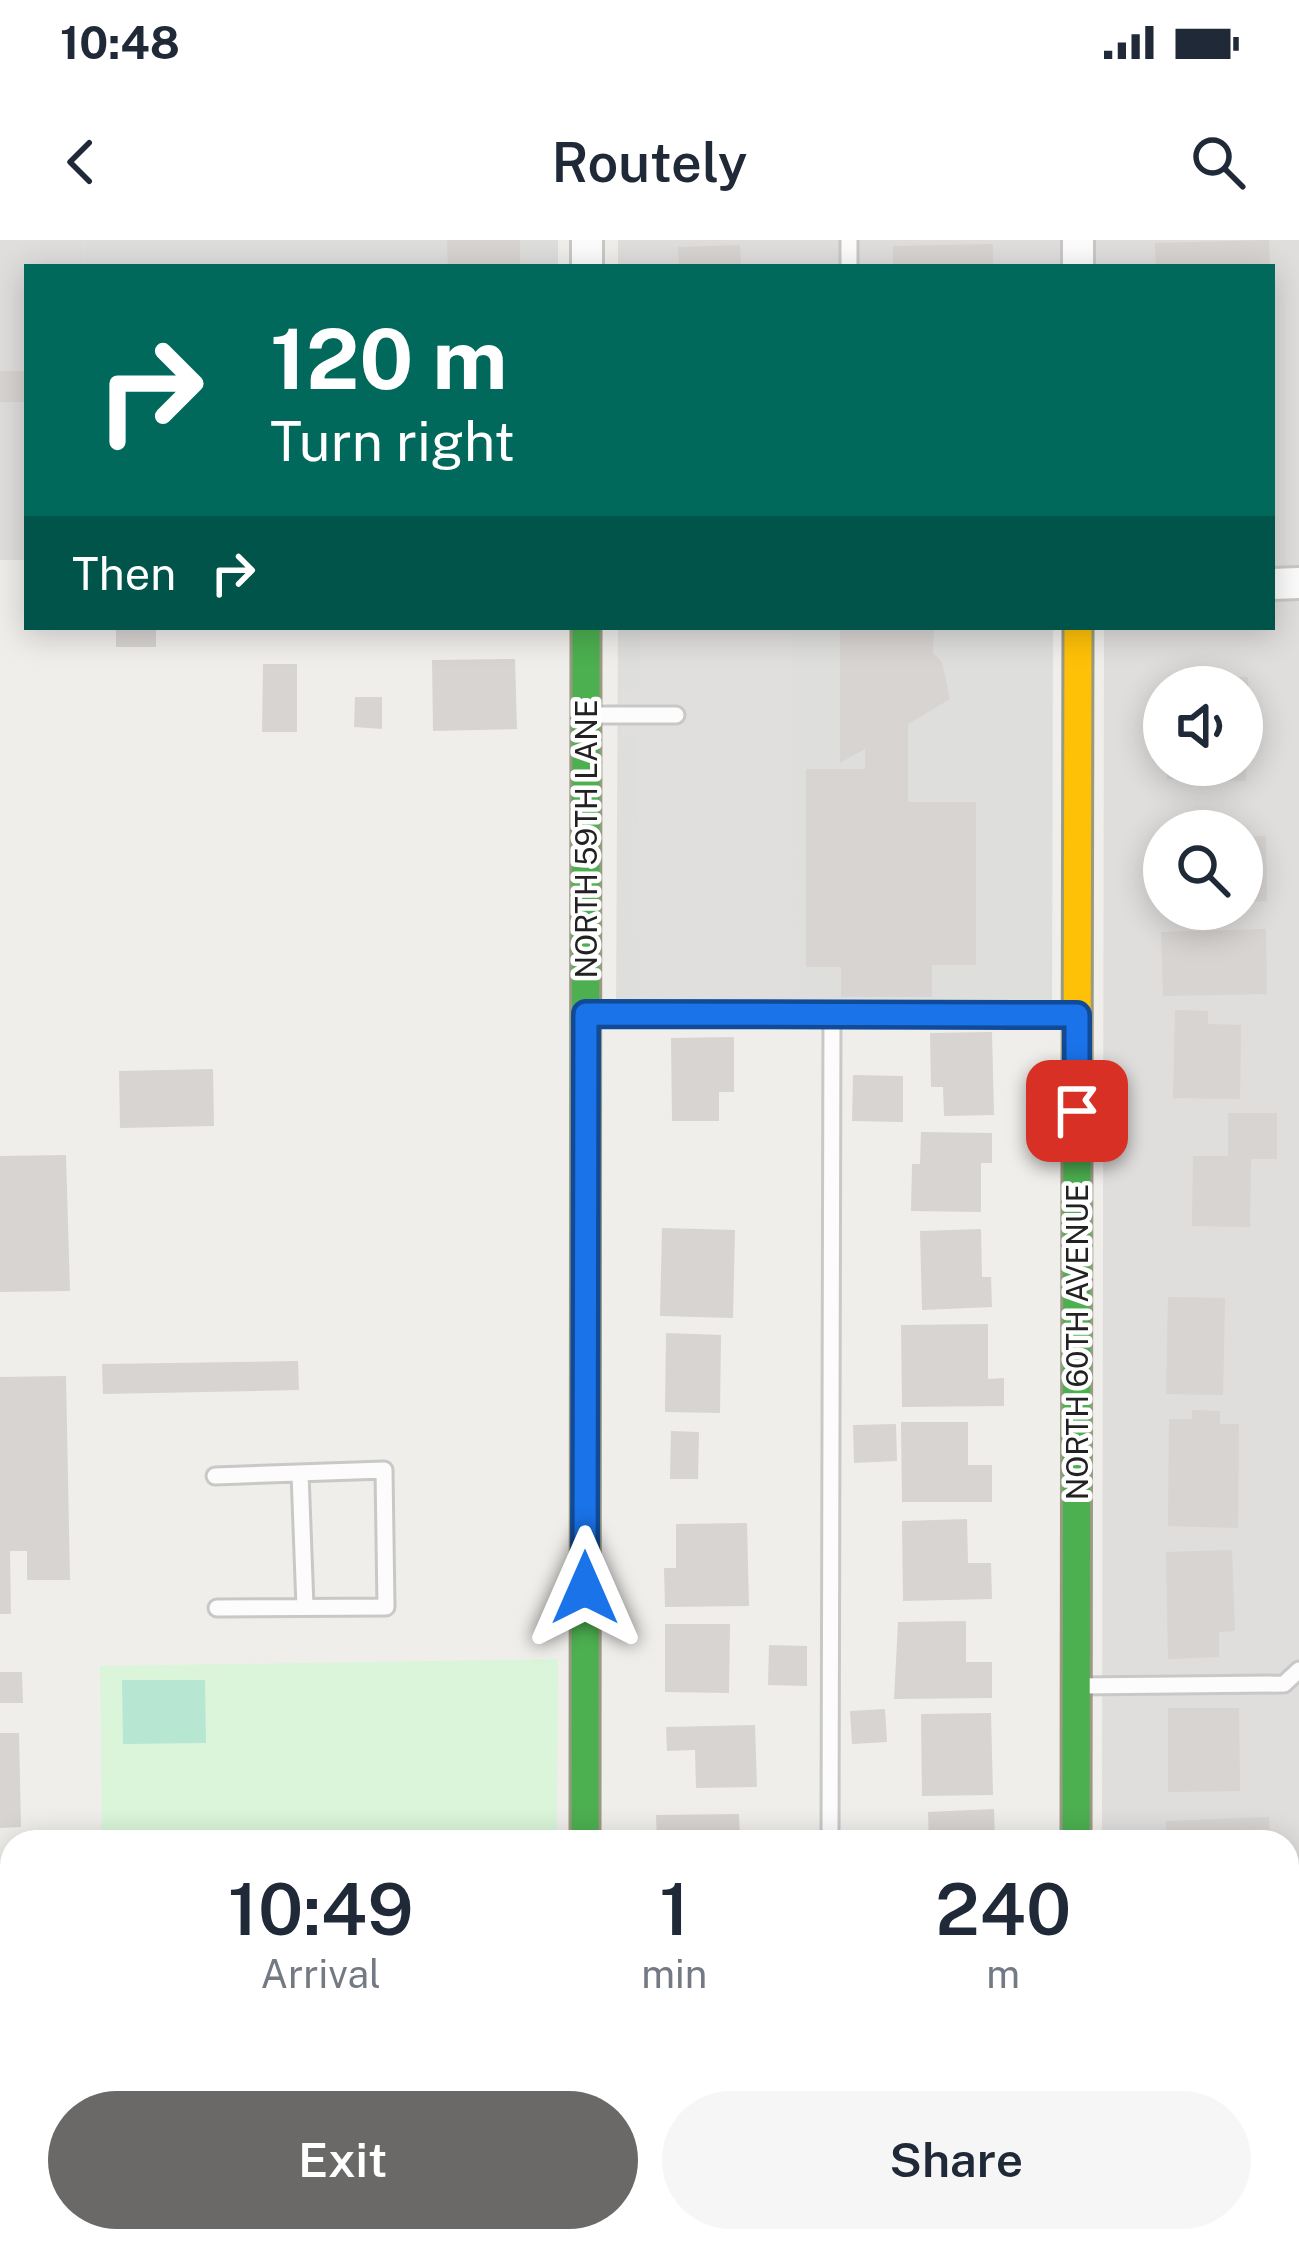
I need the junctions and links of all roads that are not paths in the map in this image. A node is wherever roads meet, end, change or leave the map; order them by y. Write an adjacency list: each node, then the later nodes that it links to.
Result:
1 (586, 630): 3 (street, NORTH 59TH LANE)
2 (1078, 630): 7 (street, NORTH 60TH AVENUE)
3 (586, 716): 4 (lane); 5 (street, NORTH 59TH LANE)
4 (676, 716)
5 (586, 1014): 6 (lane); 14 (street, NORTH 59TH LANE)
6 (832, 1014): 7 (lane); 15 (lane)
7 (1077, 1015): 13 (street, NORTH 60TH AVENUE)
8 (300, 1473): 9 (lane); 10 (lane); 10 (lane)
9 (215, 1475)
10 (305, 1607): 11 (lane)
11 (217, 1608)
12 (1299, 1670): 13 (lane)
13 (1076, 1686): 16 (street, NORTH 60TH AVENUE)
14 (585, 1830)
15 (830, 1830)
16 (1076, 1830)

